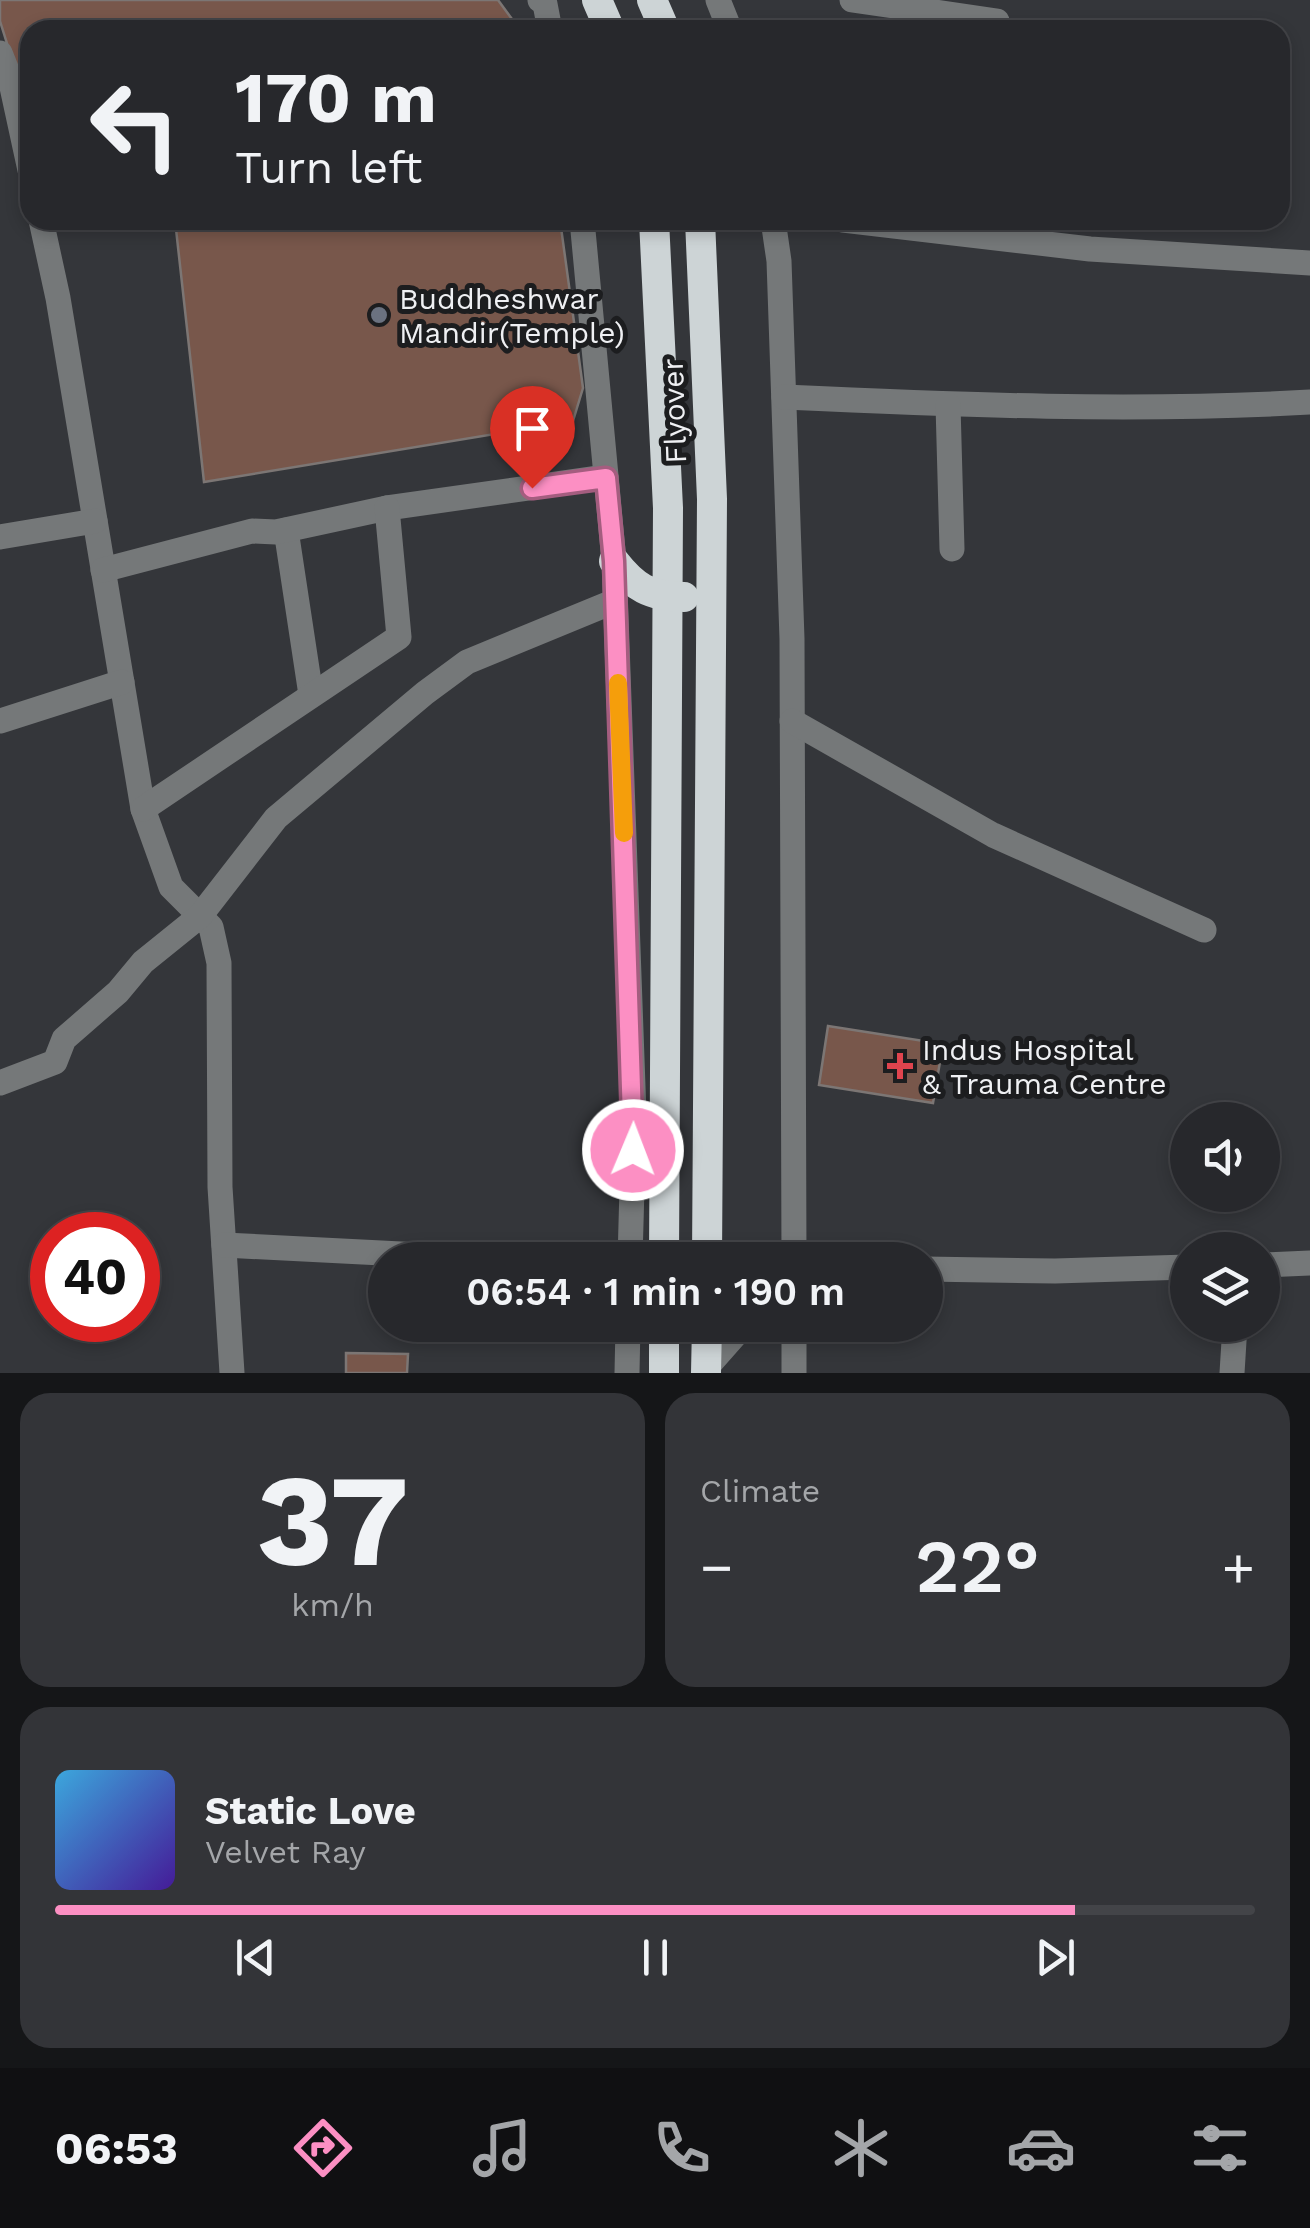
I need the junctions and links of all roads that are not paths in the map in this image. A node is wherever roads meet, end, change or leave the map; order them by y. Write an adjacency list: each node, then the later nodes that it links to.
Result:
1 (852, 0): 2 (street)
2 (998, 17)
3 (0, 53): 4 (street)
4 (20, 124)
5 (43, 230): 17 (street)
6 (583, 230): 15 (street)
7 (655, 230): 23 (highway, Flyover)
8 (701, 230): 24 (highway, Flyover)
9 (774, 230): 12 (street)
10 (931, 230): 11 (street)
11 (1310, 264)
12 (784, 397): 14 (street); 29 (street)
13 (1310, 402): 14 (street)
14 (948, 405): 20 (street)
15 (606, 478): 16 (street); 21 (street)
16 (387, 508): 18 (street); 27 (street)
17 (95, 520): 19 (street); 22 (street)
18 (286, 530): 22 (street); 27 (street)
19 (0, 537)
20 (952, 550)
21 (614, 561): 23 (highway); 25 (street)
22 (103, 570): 26 (street)
23 (667, 596): 24 (highway); 35 (highway, Flyover)
24 (712, 599): 36 (highway, Flyover)
25 (615, 601): 31 (street); 34 (street)
26 (122, 682): 28 (street); 30 (street)
27 (312, 695): 30 (street)
28 (0, 720)
29 (792, 721): 32 (street); 37 (street)
30 (143, 808): 31 (street)
31 (200, 916): 33 (street); 38 (street)
32 (1204, 930)
33 (0, 1083)
34 (630, 1242)
35 (664, 1242)
36 (707, 1242)
37 (794, 1242)
38 (224, 1245): 39 (street); 51 (street)
39 (368, 1252)
40 (1310, 1263): 41 (street)
41 (1280, 1264)
42 (1170, 1268): 43 (street)
43 (943, 1270)
44 (628, 1342): 52 (street)
45 (664, 1342): 53 (highway)
46 (706, 1342): 50 (highway)
47 (730, 1342): 50 (street)
48 (794, 1342): 54 (street)
49 (1234, 1342): 55 (street)
50 (706, 1371)
51 (232, 1373)
52 (627, 1373)
53 (664, 1373)
54 (794, 1373)
55 (1232, 1373)

